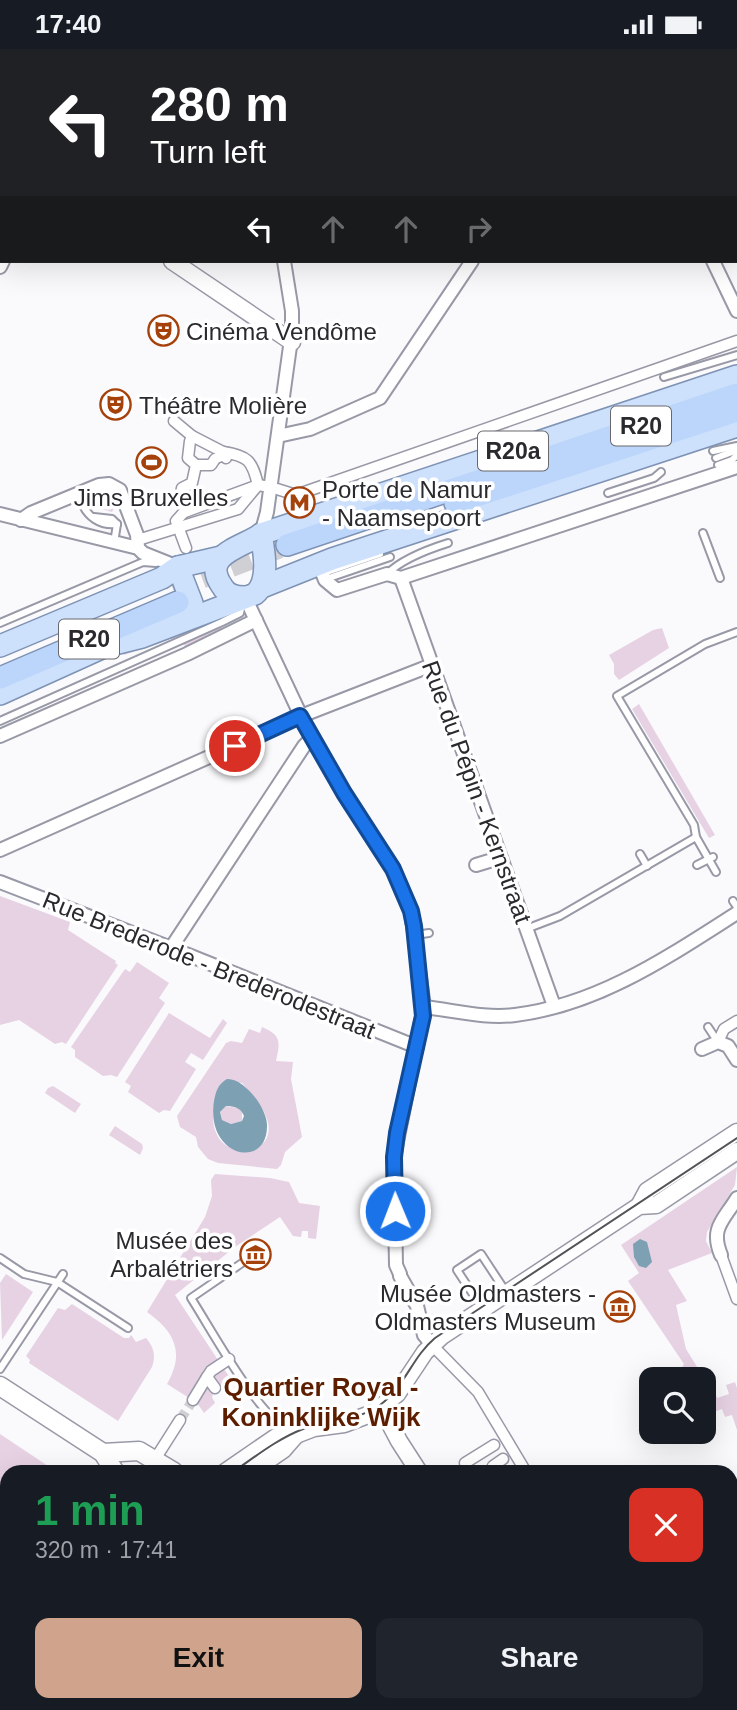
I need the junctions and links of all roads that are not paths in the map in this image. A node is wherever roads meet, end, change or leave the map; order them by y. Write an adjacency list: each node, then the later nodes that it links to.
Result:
1 (175, 263): 7 (street)
2 (285, 263): 7 (street)
3 (471, 263): 15 (street)
4 (714, 263): 5 (street)
5 (737, 311)
6 (737, 341): 26 (street)
7 (292, 342): 15 (street)
8 (737, 355): 10 (lane)
9 (737, 376): 24 (main road, R20a)
10 (664, 377)
11 (737, 394): 21 (highway, R20)
12 (737, 411): 21 (highway, R20)
13 (174, 421): 16 (street)
14 (737, 426): 19 (main road, R20a)
15 (278, 436): 35 (street)
16 (191, 438): 18 (street); 20 (street)
17 (737, 450): 17 (lane)
18 (221, 457): 20 (street); 25 (street)
19 (621, 464): 21 (main road); 29 (main road, R20a)
20 (196, 465): 30 (street)
21 (548, 465): 24 (main road); 29 (main road); 39 (highway, R20)
22 (737, 467): 45 (street)
23 (661, 472): 27 (lane)
24 (413, 485): 35 (main road, R20a)
25 (261, 486): 30 (street); 33 (street)
26 (277, 489)
27 (608, 493)
28 (81, 501): 37 (lane)
29 (500, 504): 43 (main road, R20a)
30 (185, 510): 33 (street)
31 (0, 514): 32 (street)
32 (22, 520): 36 (street); 37 (street)
33 (178, 529): 36 (street); 42 (street)
34 (703, 533): 46 (lane)
35 (259, 540): 41 (main road); 47 (main road)
36 (138, 541): 37 (street); 42 (street)
37 (114, 543)
38 (448, 543): 44 (lane)
39 (287, 553)
40 (389, 554): 43 (lane)
41 (221, 557): 42 (main road); 47 (main road)
42 (182, 558): 48 (lane); 51 (main road); 52 (main road)
43 (322, 573): 44 (street); 47 (main road, R20a)
44 (387, 574): 45 (street)
45 (401, 578): 54 (street, Rue du Pépin - Kernstraat)
46 (720, 578)
47 (254, 592): 49 (street); 52 (main road, R20a); 60 (lane)
48 (0, 623)
49 (259, 625): 59 (street); 61 (street)
50 (737, 632): 63 (lane)
51 (4, 646)
52 (106, 646): 56 (main road, R20a)
53 (0, 661): 55 (highway, R20)
54 (432, 665): 59 (street); 66 (street, Rue du Pépin - Kernstraat)
55 (0, 677)
56 (31, 680): 57 (main road); 58 (main road, R20a)
57 (0, 685)
58 (0, 694)
59 (300, 716): 62 (street); 64 (street)
60 (0, 721)
61 (0, 736)
62 (312, 738): 76 (street); 77 (street)
63 (696, 838): 67 (lane); 70 (lane)
64 (0, 850)
65 (640, 854): 70 (lane)
66 (499, 858): 68 (street); 74 (street, Rue du Pépin - Kernstraat)
67 (711, 858): 69 (lane); 71 (lane)
68 (476, 865)
69 (698, 865)
70 (647, 866): 74 (lane)
71 (716, 872)
72 (0, 882): 77 (street, Rue Brederode - Brederodestraat)
73 (736, 907): 78 (street)
74 (526, 929): 78 (street, Rue du Pépin - Kernstraat)
75 (429, 933): 76 (lane)
76 (415, 935): 79 (street)
77 (171, 948): 83 (street, Rue Brederode - Brederodestraat)
78 (554, 1006): 79 (street)
79 (424, 1007): 83 (street)
80 (737, 1021): 82 (street)
81 (708, 1027): 82 (lane)
82 (718, 1042): 84 (street); 85 (street)
83 (417, 1047): 99 (street)
84 (702, 1049)
85 (737, 1060)
86 (737, 1132): 89 (street)
87 (737, 1150): 89 (street)
88 (737, 1198): 90 (street)
89 (639, 1206): 95 (street)
90 (721, 1255): 96 (street)
91 (0, 1258): 94 (lane)
92 (242, 1263): 100 (lane)
93 (63, 1274): 94 (lane)
94 (57, 1282): 98 (lane); 101 (lane)
95 (507, 1293): 97 (street); 97 (lane)
96 (737, 1299)
97 (482, 1309): 99 (street)
98 (128, 1328)
99 (432, 1345): 106 (street); 109 (street)
100 (229, 1359): 102 (street); 108 (lane)
101 (0, 1369)
102 (207, 1377): 104 (street); 105 (street)
103 (0, 1386): 110 (main road)
104 (215, 1388)
105 (193, 1400)
106 (382, 1407): 108 (street); 118 (street)
107 (180, 1420): 111 (street)
108 (296, 1435): 116 (street); 117 (street)
109 (498, 1442): 112 (street); 113 (street)
110 (103, 1453): 114 (main road); 115 (main road)
111 (159, 1453)
112 (508, 1456): 119 (street); 120 (street)
113 (465, 1463)
114 (111, 1465)
115 (162, 1465)
116 (235, 1465)
117 (261, 1465)
118 (415, 1465)
119 (494, 1465)
120 (518, 1465)

